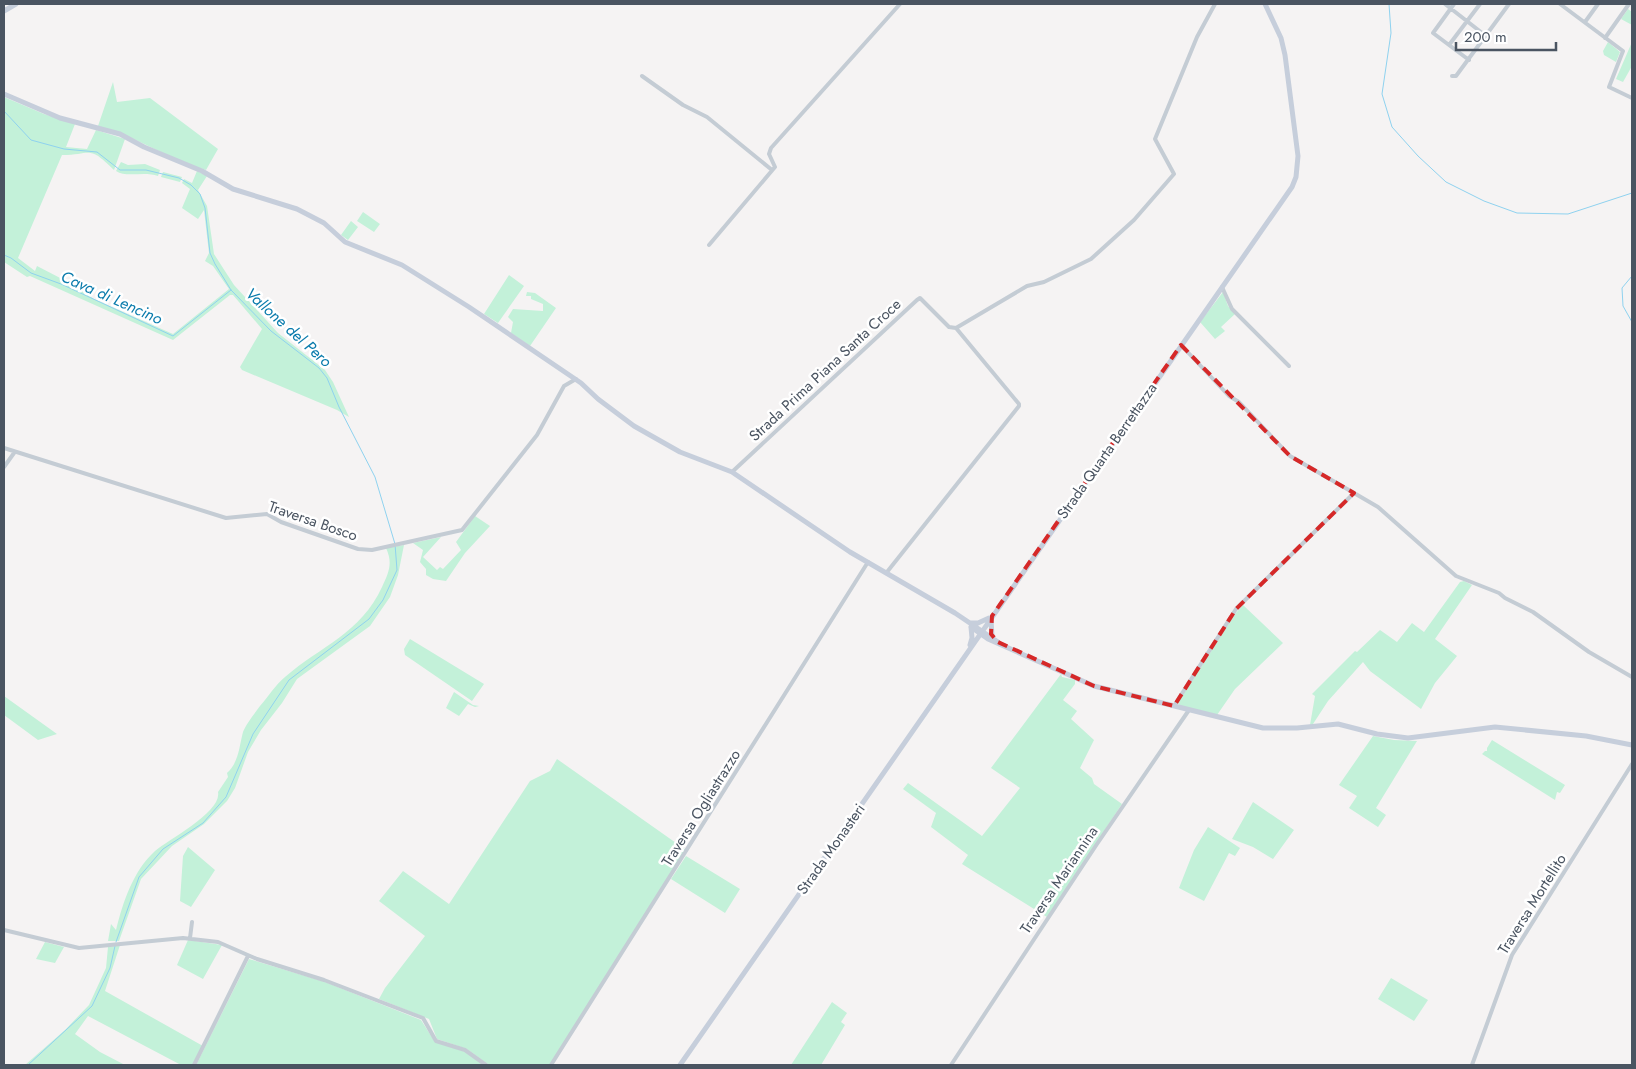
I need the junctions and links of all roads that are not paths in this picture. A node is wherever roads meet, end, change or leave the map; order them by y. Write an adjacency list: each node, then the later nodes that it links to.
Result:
1 (16, 4): 15 (street)
2 (900, 4): 26 (street)
3 (1215, 4): 29 (street)
4 (1265, 4): 28 (street, Strada Quarta Berrettazza)
5 (1445, 4): 14 (street)
6 (1454, 4): 14 (street)
7 (1480, 4): 16 (street)
8 (1510, 4): 18 (street)
9 (1560, 4): 13 (street)
10 (1569, 4): 13 (street)
11 (1598, 4): 17 (street)
12 (1629, 4): 19 (street)
13 (1566, 8): 17 (street)
14 (1450, 9): 16 (street); 20 (street)
15 (4, 11)
16 (1467, 21): 18 (street); 20 (street)
17 (1585, 22): 19 (street)
18 (1486, 36): 21 (street)
19 (1605, 38): 25 (street)
20 (1449, 45): 21 (street)
21 (1469, 60): 23 (street)
22 (642, 76): 26 (street)
23 (1452, 76)
24 (4, 94): 32 (street)
25 (1632, 98)
26 (772, 170): 27 (street)
27 (709, 245)
28 (1222, 287): 30 (street, Strada Quarta Berrettazza); 31 (street)
29 (956, 328): 36 (street, Strada Prima Piana Santa Croce); 39 (street, Strada Prima Piana Santa Croce)
30 (1181, 345): 37 (street); 40 (street, Strada Quarta Berrettazza)
31 (1289, 366)
32 (576, 379): 34 (street, Traversa Bosco); 36 (street)
33 (4, 448): 34 (street, Traversa Bosco)
34 (14, 453): 35 (street)
35 (4, 467)
36 (732, 472): 38 (street)
37 (1354, 493): 45 (street); 46 (street)
38 (868, 562): 39 (street); 56 (street, Traversa Ogliastrazzo)
39 (887, 572): 41 (street)
40 (992, 616): 41 (street); 42 (street, Strada Quarta Berrettazza); 43 (street)
41 (971, 625): 42 (street); 44 (street)
42 (981, 632): 43 (street); 44 (street, Strada Monasteri)
43 (990, 638): 44 (street); 46 (street)
44 (968, 651): 57 (street, Strada Monasteri)
45 (1632, 677)
46 (1174, 706): 47 (street)
47 (1189, 710): 48 (street); 58 (street, Traversa Mariannina)
48 (1632, 745)
49 (1632, 764): 59 (street, Traversa Mortellito)
50 (192, 922): 52 (street)
51 (4, 930): 52 (street)
52 (190, 938): 53 (street)
53 (248, 956): 54 (street); 55 (street)
54 (194, 1065)
55 (486, 1065)
56 (552, 1065)
57 (680, 1065)
58 (951, 1065)
59 (1472, 1065)

